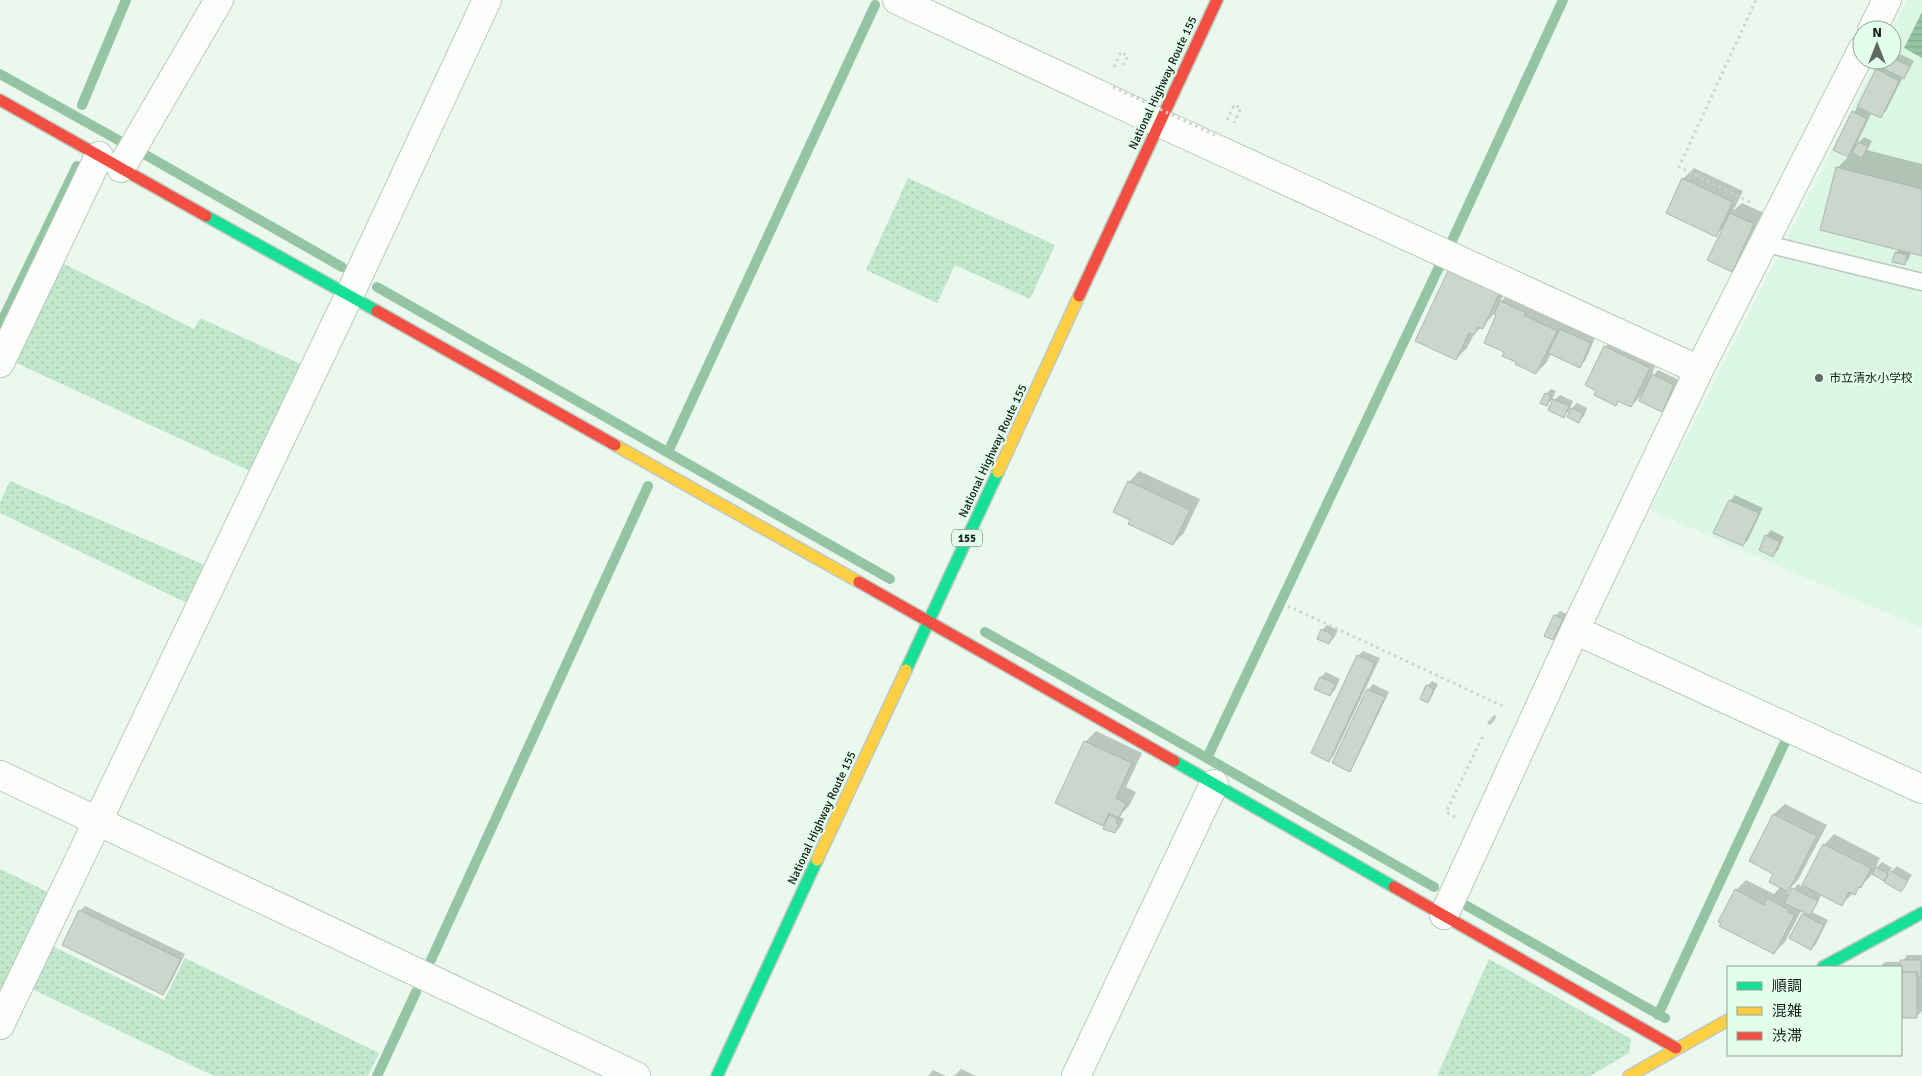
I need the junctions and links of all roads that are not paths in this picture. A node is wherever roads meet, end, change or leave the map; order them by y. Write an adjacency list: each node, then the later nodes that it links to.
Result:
1 (218, 0): 10 (street)
2 (487, 0): 13 (street)
3 (897, 0): 9 (street)
4 (1217, 0): 9 (main road, National Highway Route 155 / 155)
5 (1887, 0): 6 (street)
6 (1877, 20)
7 (1852, 70): 11 (street)
8 (0, 100): 10 (main road)
9 (1160, 123): 15 (street); 16 (main road, National Highway Route 155 / 155)
10 (110, 162): 13 (main road); 14 (street)
11 (1764, 243): 12 (lane); 15 (street)
12 (1922, 282)
13 (349, 296): 16 (main road); 21 (street)
14 (0, 363)
15 (1699, 370): 17 (street)
16 (929, 621): 19 (main road); 29 (main road, National Highway Route 155 / 155)
17 (1575, 630): 20 (street); 23 (street)
18 (0, 775): 21 (street)
19 (1214, 784): 23 (main road); 30 (street)
20 (1922, 789)
21 (98, 821): 26 (street); 28 (street)
22 (1922, 913): 24 (main road)
23 (1444, 915): 27 (main road)
24 (1825, 966)
25 (1727, 1021): 27 (main road)
26 (0, 1025)
27 (1676, 1048): 31 (main road)
28 (636, 1076)
29 (717, 1076)
30 (1076, 1076)
31 (1628, 1076)

